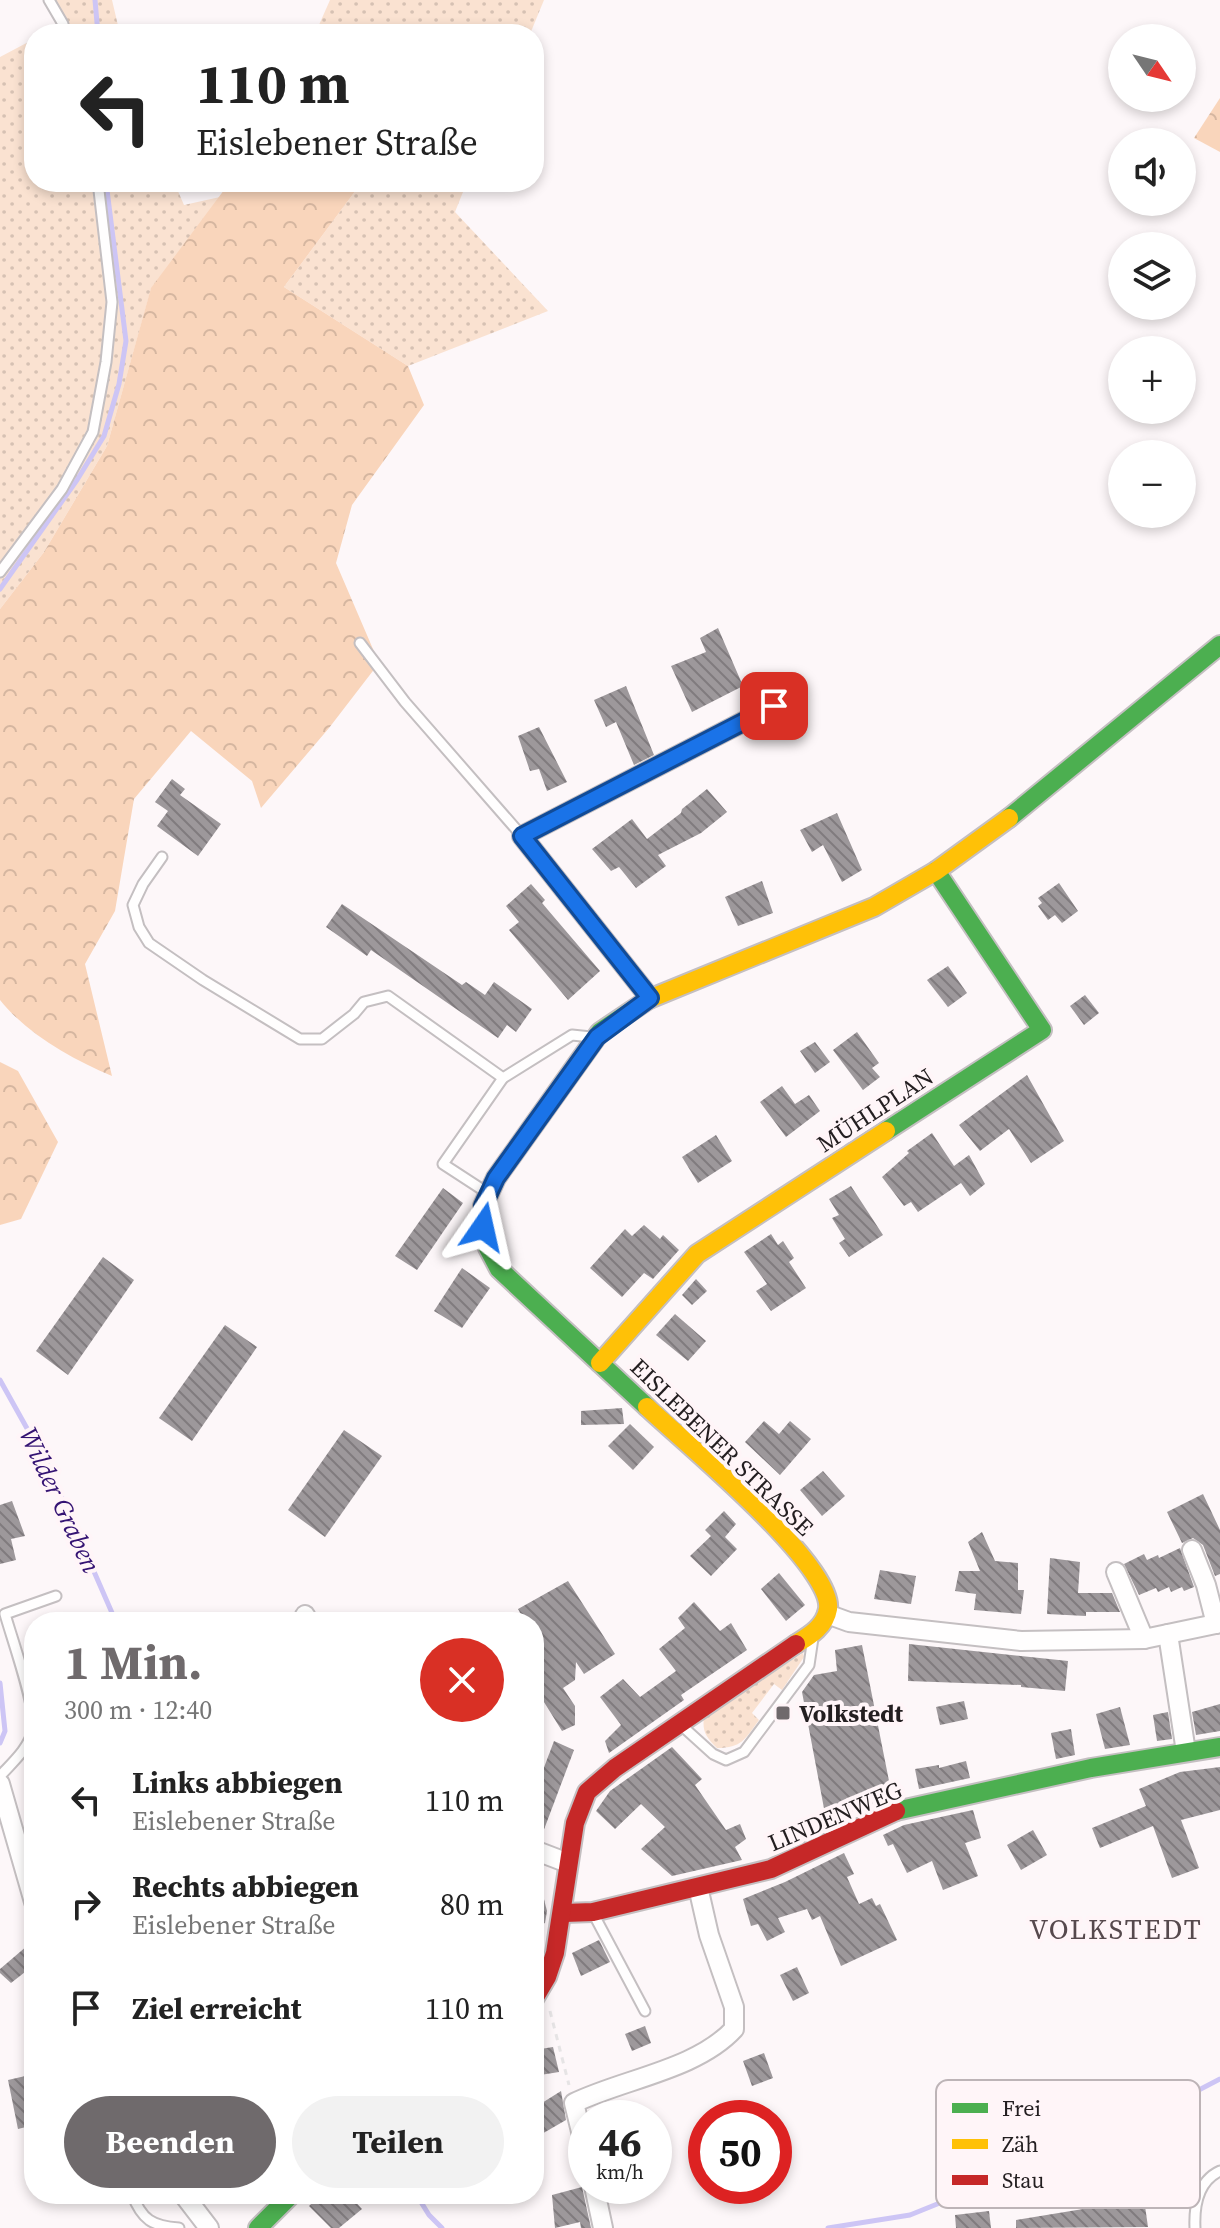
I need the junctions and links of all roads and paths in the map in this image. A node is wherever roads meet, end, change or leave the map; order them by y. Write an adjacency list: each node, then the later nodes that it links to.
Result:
1 (49, 0): 2 (lane)
2 (63, 24)
3 (99, 192): 4 (lane)
4 (0, 572)
5 (360, 643): 8 (lane)
6 (1220, 645): 10 (main road, EISLEBENER STRASSE)
7 (774, 706): 8 (street)
8 (522, 836): 11 (street)
9 (162, 857): 13 (lane)
10 (936, 871): 11 (main road, EISLEBENER STRASSE); 15 (main road, MÜHLPLAN)
11 (650, 998): 12 (main road, EISLEBENER STRASSE)
12 (597, 1037): 13 (lane); 14 (main road, EISLEBENER STRASSE)
13 (503, 1078): 14 (lane)
14 (489, 1194): 15 (main road, EISLEBENER STRASSE)
15 (600, 1363): 19 (main road, EISLEBENER STRASSE)
16 (1192, 1550): 20 (street)
17 (1116, 1572): 23 (street)
18 (56, 1596): 24 (lane)
19 (827, 1614): 21 (main road); 23 (street)
20 (1218, 1624): 22 (street)
21 (814, 1632): 25 (main road); 25 (lane)
22 (1168, 1634): 23 (street); 28 (street)
23 (1144, 1639)
24 (24, 1683)
25 (679, 1722): 32 (main road)
26 (1220, 1747): 28 (main road, LINDENWEG)
27 (24, 1748): 29 (lane)
28 (1186, 1752): 34 (main road, LINDENWEG)
29 (0, 1776)
30 (0, 1784): 33 (street)
31 (544, 1854): 32 (street)
32 (568, 1863): 36 (main road)
33 (24, 1867)
34 (698, 1887): 35 (main road, LINDENWEG); 41 (street)
35 (593, 1912): 36 (main road, LINDENWEG); 39 (lane)
36 (564, 1913): 37 (main road)
37 (544, 1979)
38 (544, 2006): 40 (path)
39 (645, 2011)
40 (573, 2100)
41 (580, 2100)
42 (1220, 2171): 43 (lane)
43 (1200, 2194)
44 (137, 2204): 50 (lane)
45 (189, 2204): 49 (street)
46 (282, 2204): 51 (main road)
47 (598, 2204): 52 (street)
48 (1196, 2208): 53 (lane)
49 (201, 2226)
50 (179, 2228)
51 (258, 2228)
52 (603, 2228)
53 (1195, 2228)

